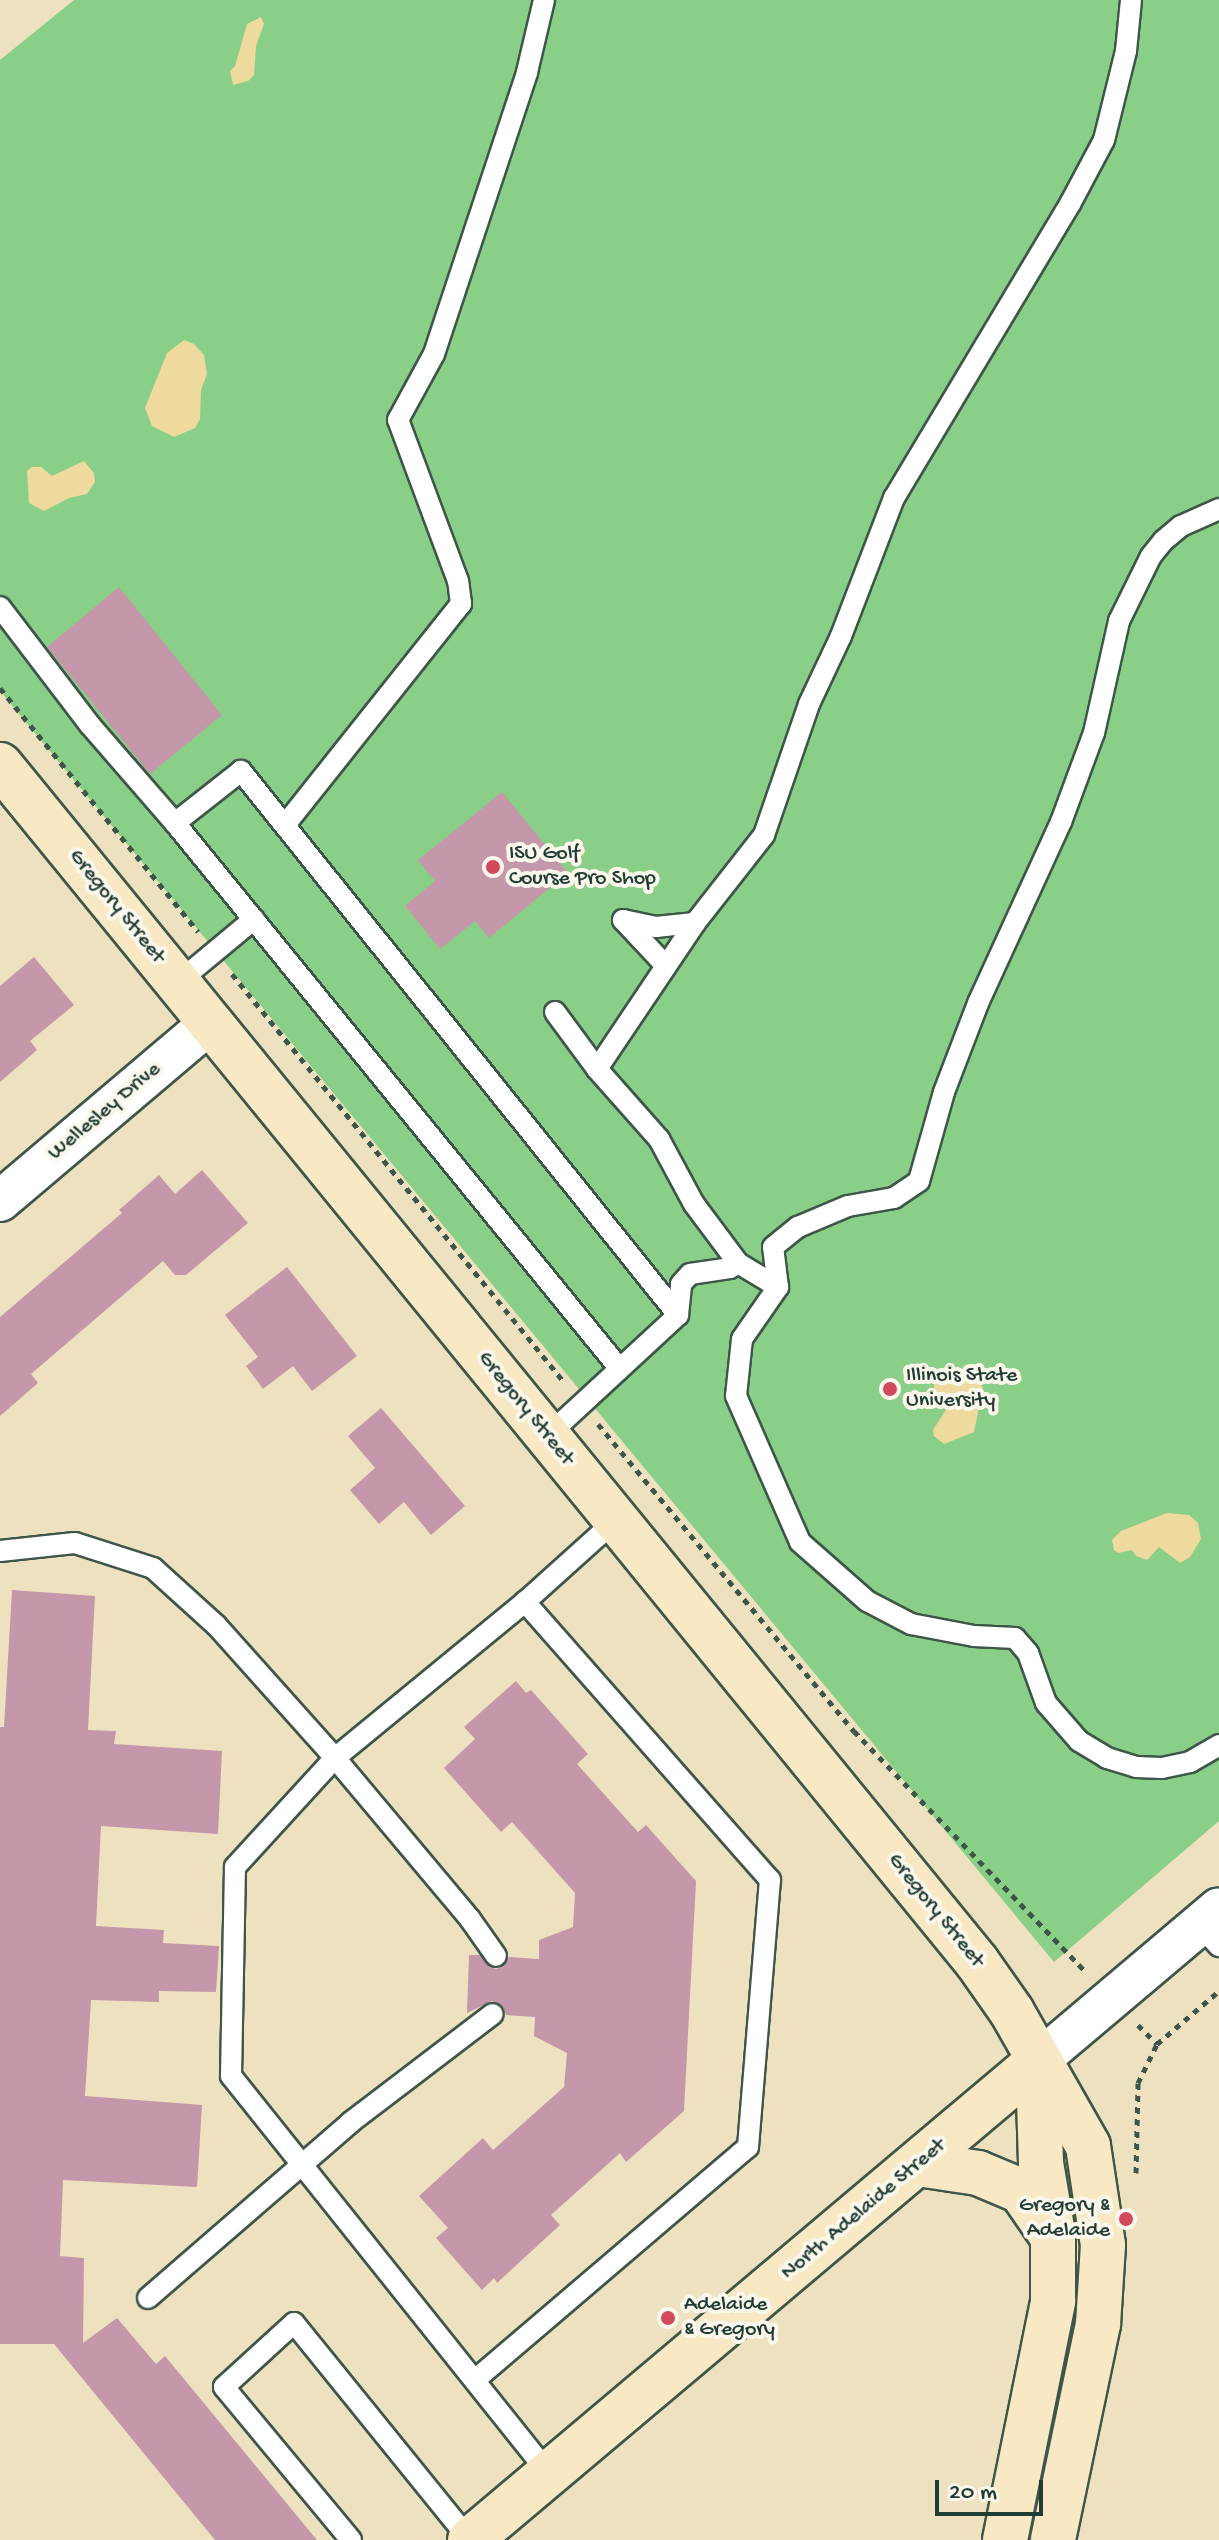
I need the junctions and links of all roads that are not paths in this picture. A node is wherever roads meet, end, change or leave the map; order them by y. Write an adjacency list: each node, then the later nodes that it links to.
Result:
1 (544, 0): 7 (lane)
2 (1131, 0): 9 (lane)
3 (1219, 509): 17 (lane)
4 (0, 607): 6 (lane)
5 (0, 765): 11 (main road, Gregory Street)
6 (175, 823): 7 (lane); 8 (lane)
7 (285, 825): 18 (lane)
8 (254, 919): 11 (lane); 19 (lane)
9 (695, 923): 10 (lane); 10 (lane)
10 (666, 966): 14 (lane)
11 (177, 983): 13 (main road, Gregory Street)
12 (555, 1012): 14 (lane)
13 (210, 1023): 15 (street, Wellesley Drive); 20 (main road, Gregory Street)
14 (597, 1069): 16 (lane)
15 (0, 1201)
16 (738, 1263): 17 (lane); 18 (lane)
17 (778, 1287): 24 (lane)
18 (678, 1315): 19 (lane)
19 (620, 1369): 20 (lane)
20 (547, 1436): 21 (main road, Gregory Street)
21 (616, 1520): 23 (lane); 29 (main road, Gregory Street)
22 (0, 1551): 25 (lane)
23 (525, 1602): 25 (lane); 34 (lane)
24 (1219, 1745)
25 (335, 1758): 27 (lane); 31 (lane)
26 (1212, 1926): 29 (street, North Adelaide Street)
27 (496, 1956)
28 (493, 2014): 31 (lane)
29 (1037, 2062): 30 (main road, North Adelaide Street); 32 (main road, Gregory Street); 39 (main road, Gregory Street)
30 (918, 2164): 32 (main road); 35 (main road, North Adelaide Street)
31 (303, 2165): 33 (lane); 34 (lane)
32 (1053, 2239): 38 (main road, Gregory Street)
33 (148, 2298)
34 (475, 2380): 35 (lane)
35 (550, 2475): 36 (main road, North Adelaide Street)
36 (489, 2534): 37 (lane)
37 (351, 2540)
38 (1005, 2540)
39 (1053, 2540)

